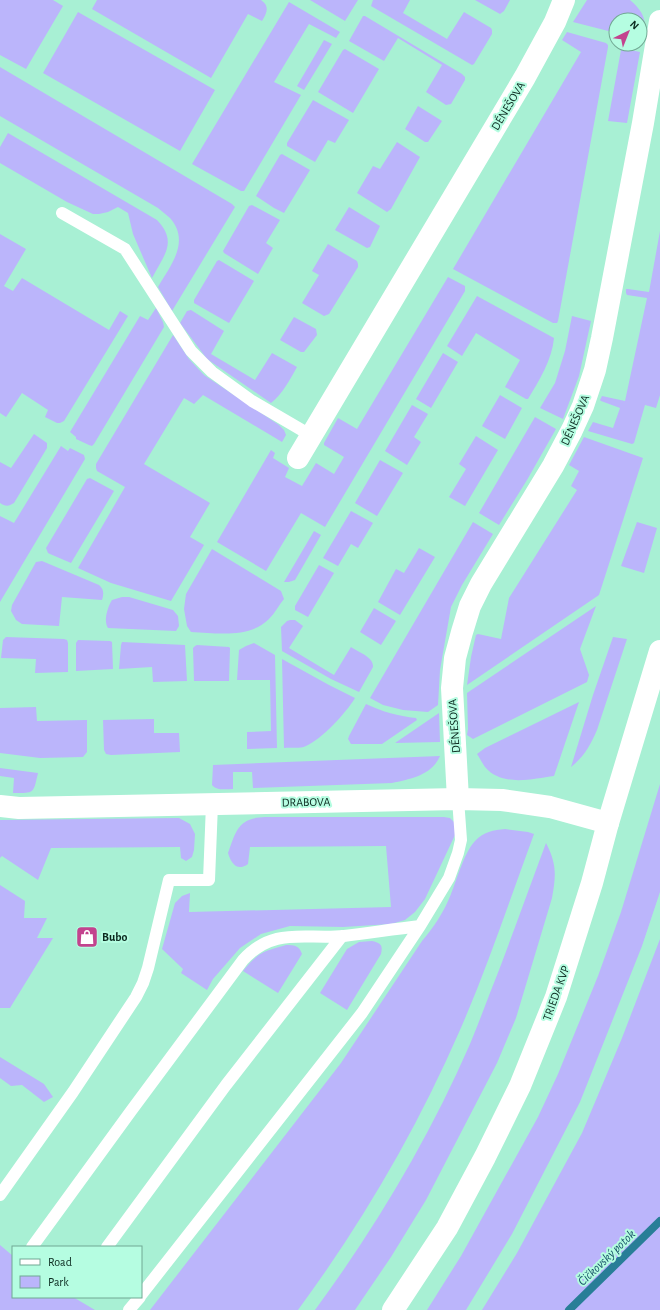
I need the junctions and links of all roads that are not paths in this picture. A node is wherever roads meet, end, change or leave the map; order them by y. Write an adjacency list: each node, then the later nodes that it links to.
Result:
1 (564, 0): 4 (street, DÉNEŠOVA)
2 (660, 21): 7 (street, DÉNEŠOVA)
3 (62, 213): 4 (lane)
4 (312, 436): 5 (street, DÉNEŠOVA)
5 (298, 458)
6 (660, 651): 10 (street, TRIEDA KVP)
7 (458, 799): 8 (street, DRABOVA); 10 (street, DRABOVA); 11 (lane)
8 (212, 804): 9 (street, DRABOVA); 13 (lane)
9 (0, 806)
10 (608, 823): 19 (street, TRIEDA KVP)
11 (420, 926): 12 (lane); 16 (lane)
12 (342, 936): 14 (lane); 15 (lane)
13 (0, 1195)
14 (33, 1246)
15 (108, 1246)
16 (142, 1293)
17 (139, 1298): 18 (lane)
18 (130, 1310)
19 (393, 1310)

